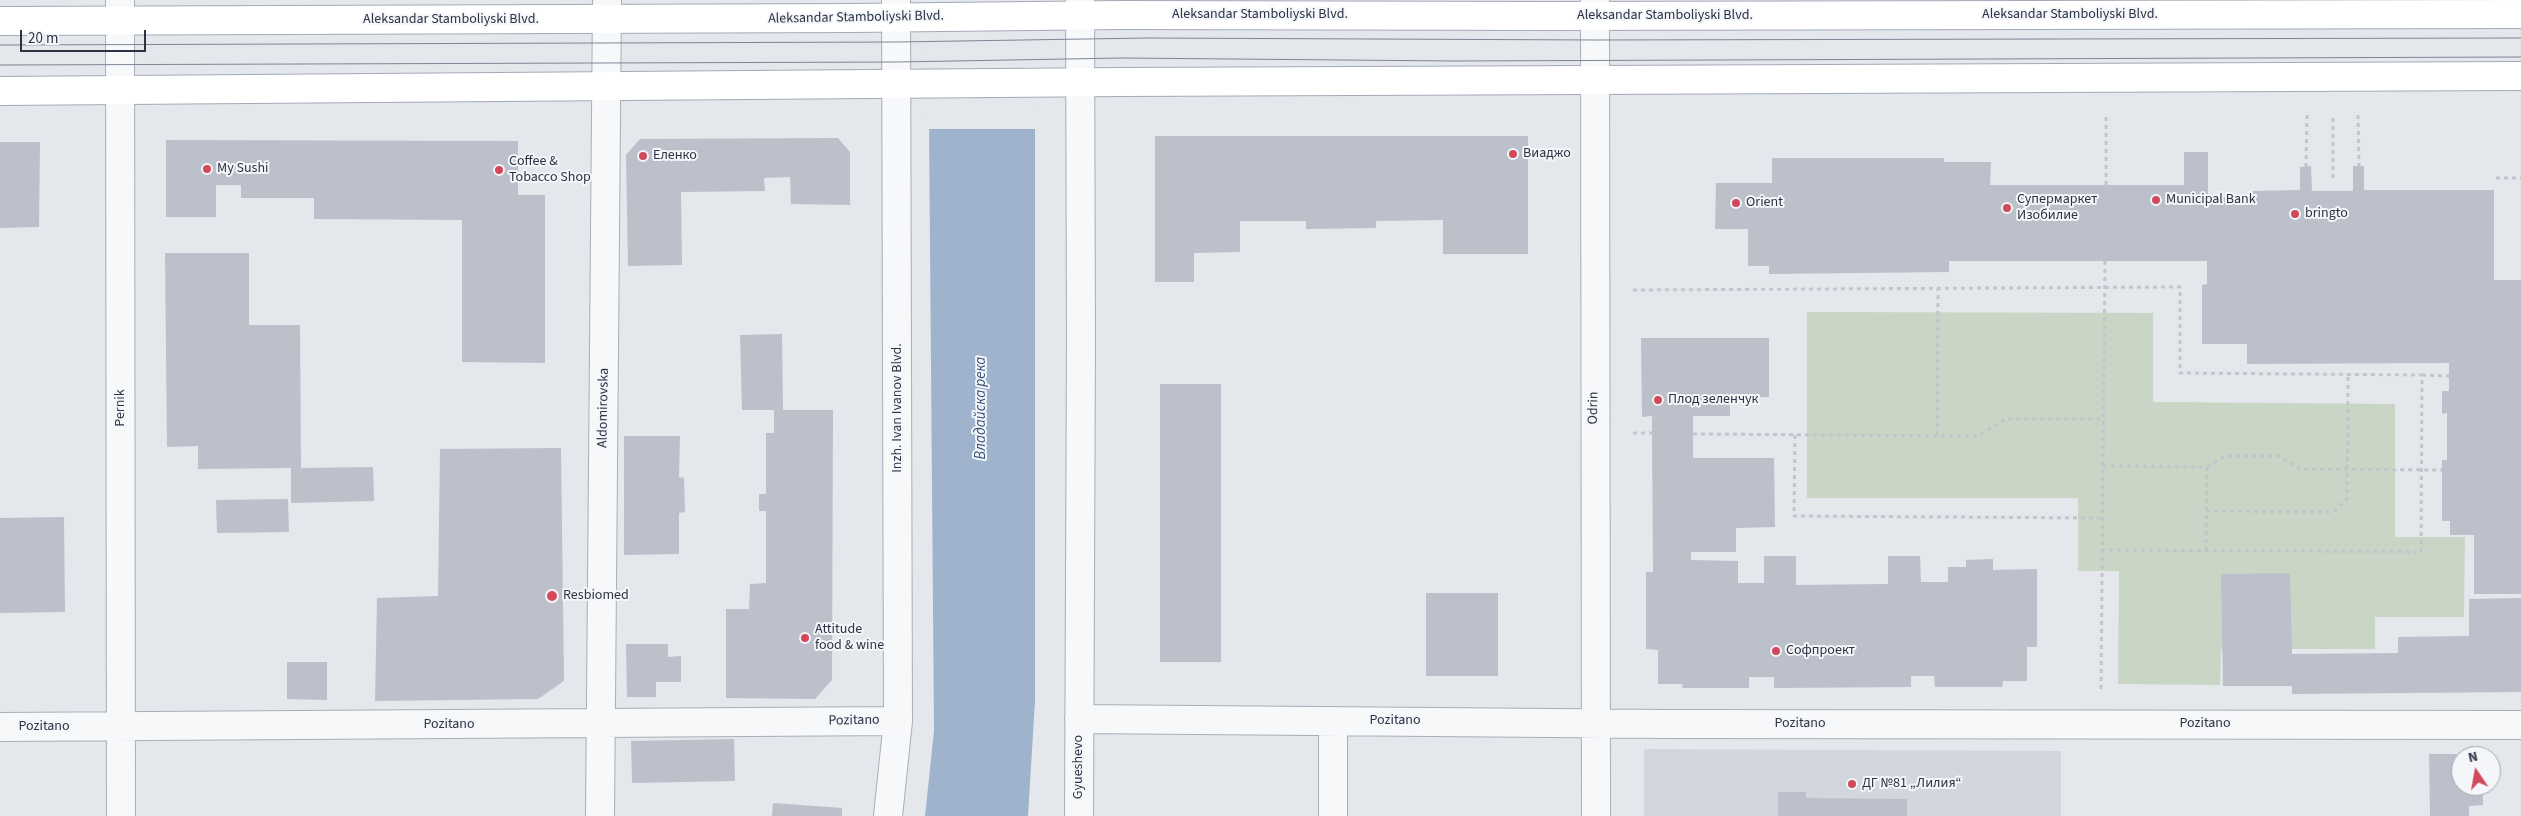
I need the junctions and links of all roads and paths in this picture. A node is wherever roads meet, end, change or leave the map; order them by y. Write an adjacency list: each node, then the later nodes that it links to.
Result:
1 (1595, 8): 4 (main road, Aleksandar Stamboliyski Blvd.); 6 (main road, Aleksandar Stamboliyski Blvd.); 9 (street, Odrin)
2 (120, 10): 3 (main road, Aleksandar Stamboliyski Blvd.); 7 (main road, Aleksandar Stamboliyski Blvd.); 13 (street, Pernik)
3 (607, 10): 5 (main road, Aleksandar Stamboliyski Blvd.); 12 (street, Aldomirovska)
4 (1073, 10): 5 (main road, Aleksandar Stamboliyski Blvd.); 10 (street)
5 (900, 11): 11 (street, Inzh. Ivan Ivanov Blvd.)
6 (2521, 14)
7 (0, 21)
8 (2521, 76): 9 (main road)
9 (1596, 81): 10 (main road); 28 (street, Odrin)
10 (1071, 83): 11 (main road); 45 (street)
11 (903, 85): 12 (main road); 46 (street, Inzh. Ivan Ivanov Blvd.)
12 (607, 88): 13 (main road); 49 (street, Aldomirovska)
13 (121, 90): 14 (main road); 52 (street, Pernik)
14 (0, 91)
15 (2106, 114): 24 (path)
16 (2307, 114): 20 (path)
17 (2333, 114): 21 (path)
18 (2358, 115): 19 (path)
19 (2358, 166)
20 (2306, 167)
21 (2333, 178)
22 (2496, 178): 23 (path)
23 (2521, 178)
24 (2106, 185)
25 (2105, 261): 26 (path)
26 (2104, 287): 27 (path); 29 (path); 32 (path)
27 (1938, 288): 28 (path); 35 (path)
28 (1597, 290): 48 (street, Odrin)
29 (2348, 375): 30 (path); 38 (path)
30 (2422, 376): 31 (path); 39 (path)
31 (2450, 376)
32 (2103, 420): 35 (path); 36 (path)
33 (1693, 434): 34 (path)
34 (1795, 435): 35 (path); 42 (path)
35 (1937, 435)
36 (2102, 466): 37 (path); 42 (path)
37 (2207, 467): 38 (path); 41 (path)
38 (2347, 469): 39 (path); 41 (path)
39 (2422, 470): 40 (path); 44 (path)
40 (2442, 470)
41 (2206, 511): 44 (path)
42 (2102, 518): 43 (path)
43 (2102, 550): 44 (path); 50 (path)
44 (2206, 551)
45 (1079, 719): 47 (street, Pozitano); 57 (street, Gyueshevo)
46 (898, 721): 49 (street, Pozitano); 56 (street, Inzh. Ivan Ivanov Blvd.)
47 (1334, 721): 48 (street, Pozitano); 58 (street)
48 (1596, 723): 50 (street, Pozitano); 59 (street, Odrin)
49 (601, 724): 52 (street, Pozitano); 55 (street, Aldomirovska)
50 (2101, 724): 51 (street, Pozitano)
51 (2521, 724)
52 (121, 726): 53 (street, Pozitano); 54 (street, Pernik)
53 (0, 727)
54 (121, 816)
55 (600, 816)
56 (888, 816)
57 (1079, 816)
58 (1333, 816)
59 (1596, 816)

